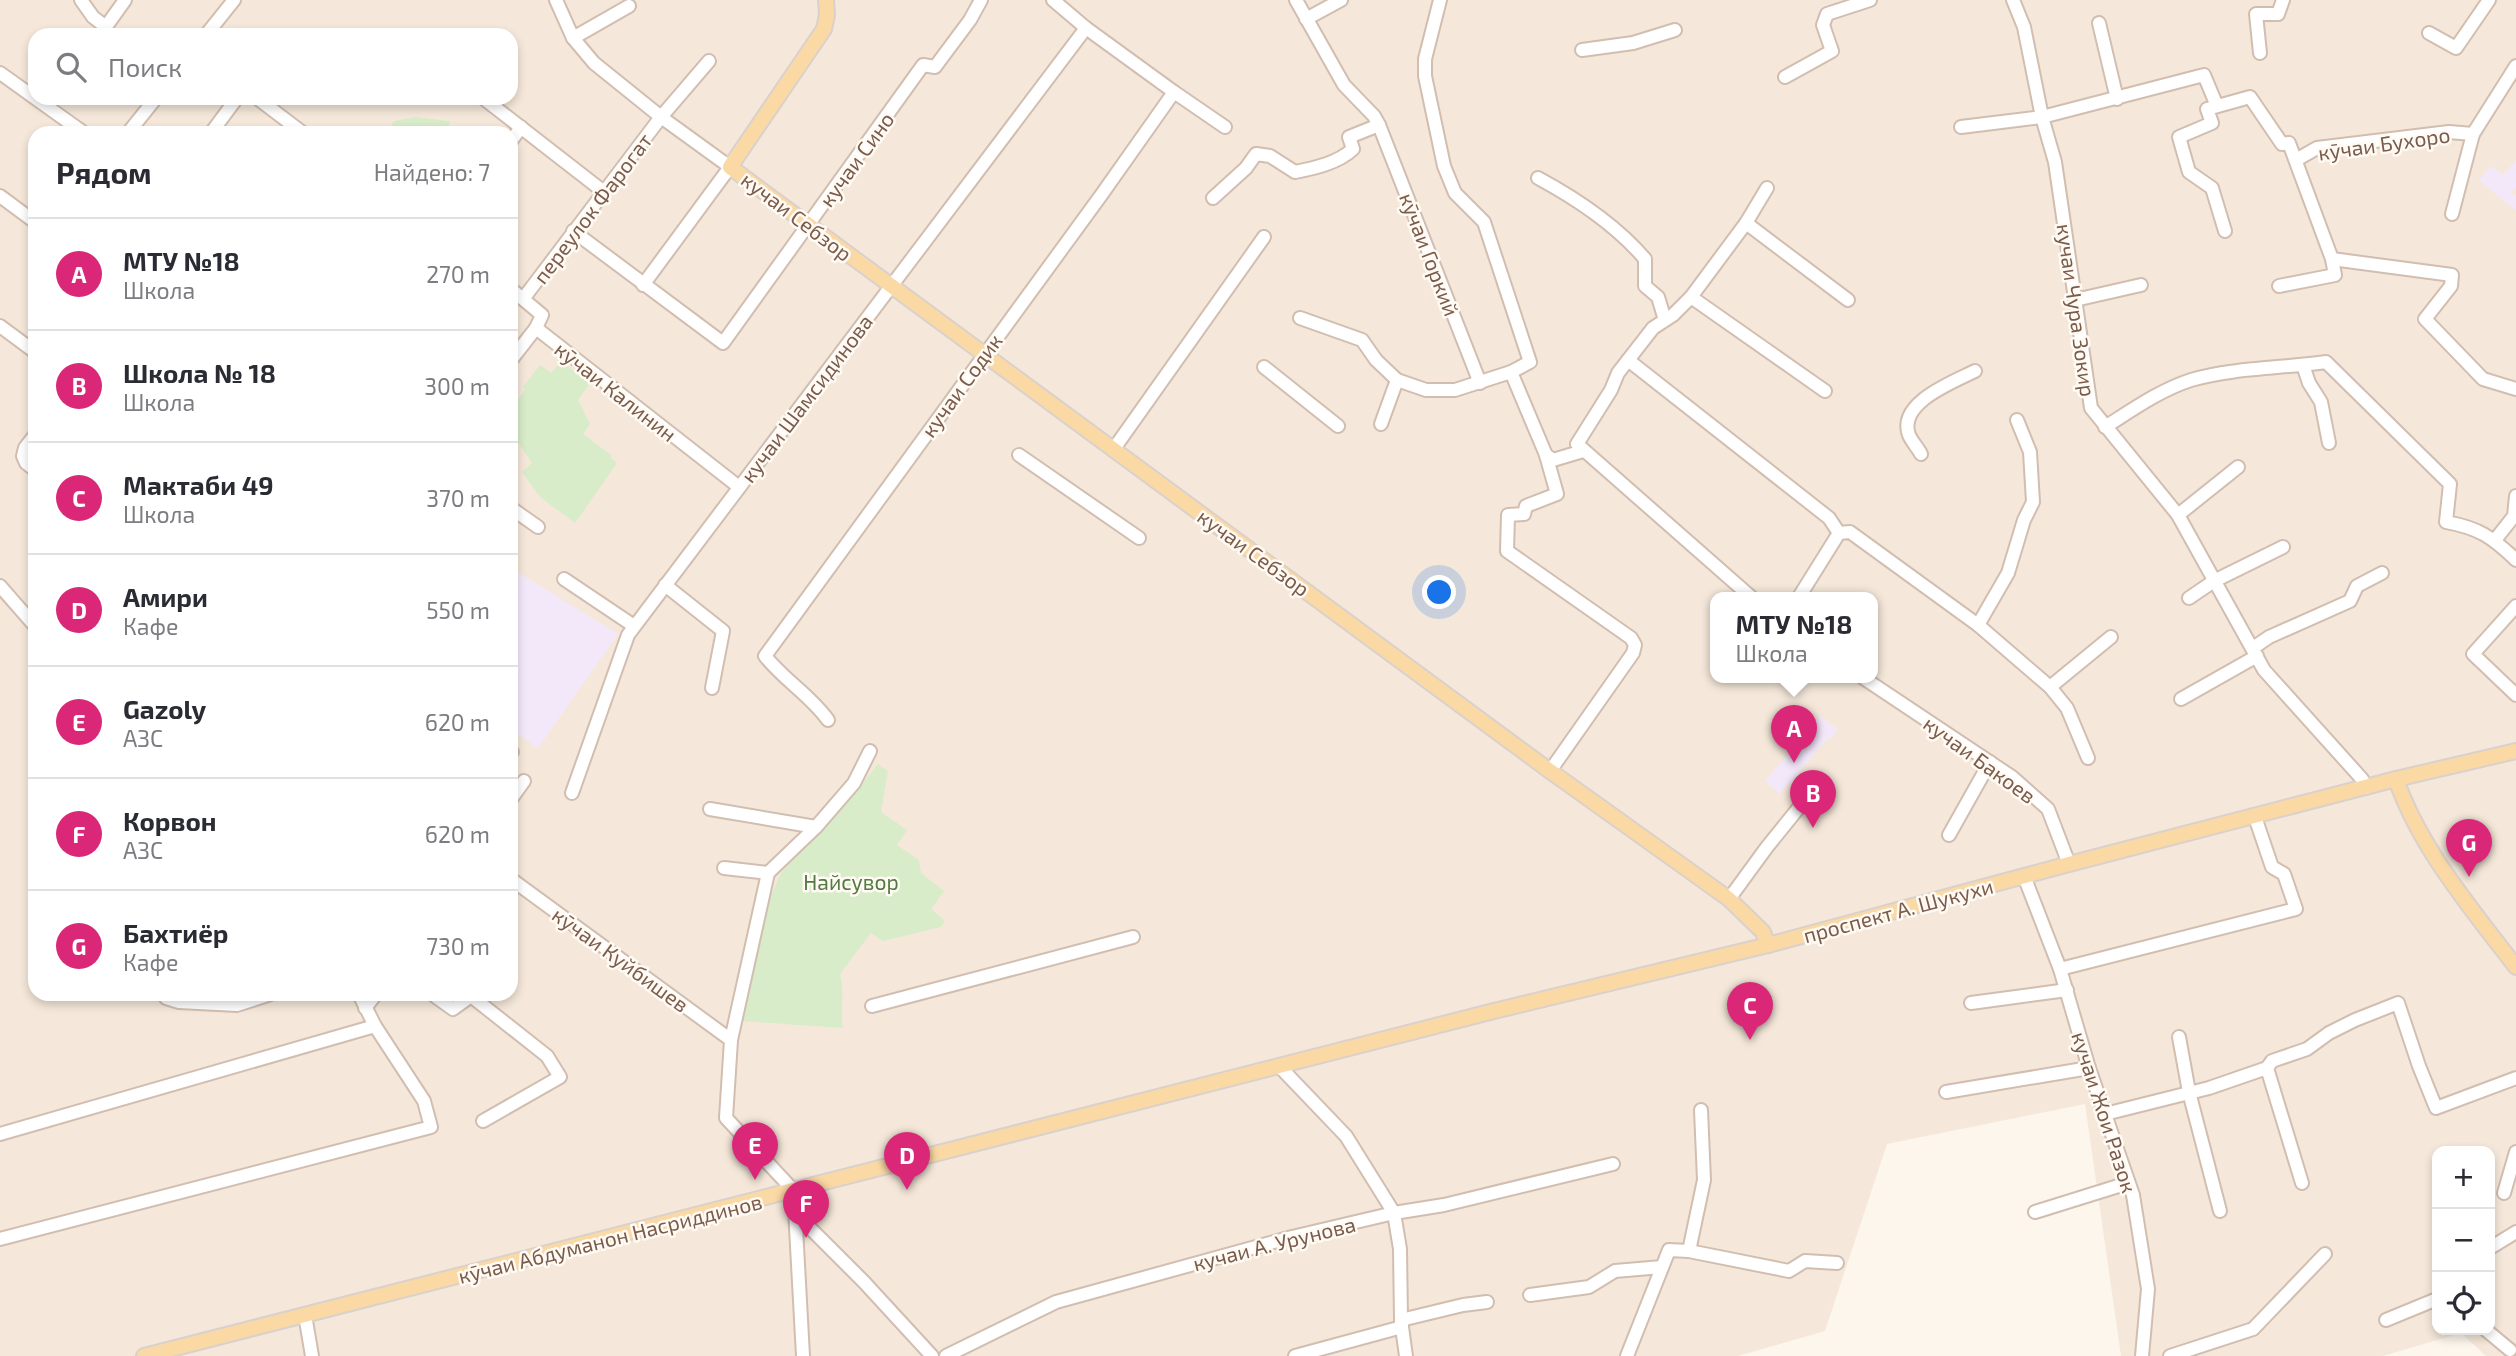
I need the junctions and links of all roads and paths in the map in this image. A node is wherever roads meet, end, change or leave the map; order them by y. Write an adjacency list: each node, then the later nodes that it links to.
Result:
1 (81, 0): 18 (street)
2 (125, 0): 19 (street)
3 (234, 0): 20 (street)
4 (556, 0): 24 (street)
5 (826, 0): 53 (main road)
6 (981, 0): 62 (street, кучаи Сино)
7 (1053, 0): 21 (street)
8 (1296, 0): 16 (street, кӯчаи Горкий)
9 (1341, 0): 16 (street)
10 (1440, 0): 87 (street)
11 (1870, 0): 30 (street)
12 (2013, 0): 41 (street, кучаи Чура Зокир)
13 (2283, 0): 26 (street)
14 (2489, 0): 23 (street)
15 (629, 6): 24 (street)
16 (1306, 19): 42 (street, кӯчаи Горкий)
17 (2099, 23): 33 (street)
18 (101, 28)
19 (105, 28)
20 (212, 28)
21 (1086, 28): 32 (street); 69 (street, кучаи Шамсидинова)
22 (1675, 30): 25 (street)
23 (2429, 33)
24 (573, 38): 40 (street)
25 (1582, 50)
26 (2260, 53)
27 (709, 61): 40 (street, переулок Фарогат)
28 (2516, 66): 51 (street, кӯчаи Бухоро)
29 (0, 73): 31 (street)
30 (1785, 77)
31 (28, 89)
32 (1174, 92): 48 (street); 82 (street, кучаи Содик)
33 (2117, 99): 39 (street); 41 (street)
34 (54, 105): 43 (street)
35 (150, 105): 44 (street)
36 (232, 105): 45 (street)
37 (266, 105): 46 (street)
38 (492, 105): 47 (street)
39 (2212, 107): 52 (street); 64 (street)
40 (661, 117): 53 (street); 56 (street, переулок Фарогат)
41 (2042, 117): 49 (street); 74 (street, кучаи Чура Зокир)
42 (1379, 125): 58 (street); 89 (street, кӯчаи Горкий)
43 (77, 126)
44 (134, 126)
45 (216, 126)
46 (294, 126)
47 (521, 127): 50 (street); 56 (street)
48 (1225, 127)
49 (1961, 127)
50 (518, 131)
51 (2473, 134): 52 (street, кӯчаи Бухоро); 59 (street, кӯчаи Бухоро)
52 (2296, 160): 66 (street)
53 (730, 167): 62 (main road, кучаи Себзор); 67 (street)
54 (1538, 178): 77 (street)
55 (1767, 188): 61 (street)
56 (604, 192): 63 (street, переулок Фарогат)
57 (0, 196): 60 (street)
58 (1213, 198)
59 (2452, 214)
60 (28, 217)
61 (1746, 223): 72 (street); 75 (street)
62 (808, 225): 67 (street, кучаи Сино); 69 (main road, кучаи Себзор)
63 (573, 231): 67 (street); 73 (street, переулок Фарогат)
64 (2225, 231)
65 (1264, 237): 98 (street)
66 (2332, 259): 70 (street); 90 (street)
67 (643, 285)
68 (2141, 285): 74 (street)
69 (891, 286): 82 (main road, кучаи Себзор); 105 (street, кучаи Шамсидинова)
70 (2279, 286)
71 (518, 295): 73 (street, кӯчаи Калинин)
72 (1691, 297): 77 (street); 91 (street)
73 (523, 299): 79 (street, кӯчаи Калинин)
74 (2075, 299): 95 (street, кучаи Чура Зокир)
75 (1848, 300)
76 (1300, 318): 88 (street)
77 (1665, 320): 83 (street)
78 (0, 326): 80 (street)
79 (536, 328): 81 (street); 105 (street, кӯчаи Калинин)
80 (28, 347)
81 (518, 351)
82 (984, 355): 98 (main road, кучаи Себзор); 134 (street, кучаи Содик)
83 (1628, 360): 99 (street); 110 (street)
84 (2303, 365): 95 (street); 96 (street); 112 (street)
85 (1264, 367): 94 (street)
86 (1975, 371): 100 (street)
87 (1511, 372): 89 (street); 102 (street)
88 (1397, 380): 89 (street); 93 (street)
89 (1480, 383)
90 (2516, 389)
91 (1825, 391)
92 (2017, 420): 125 (street)
93 (1381, 424)
94 (1338, 426)
95 (2105, 427): 108 (street, кучаи Чура Зокир)
96 (2329, 443)
97 (28, 444): 103 (street)
98 (1114, 450): 139 (main road, кучаи Себзор)
99 (1583, 451): 102 (street); 120 (street)
100 (1921, 454)
101 (1020, 455): 111 (street)
102 (1546, 455): 139 (street)
103 (28, 464)
104 (2238, 467): 108 (street)
105 (740, 487): 118 (street, кучаи Шамсидинова)
106 (2516, 496): 112 (street)
107 (518, 513): 109 (street)
108 (2178, 515): 117 (street, кучаи Чура Зокир)
109 (538, 527)
110 (1839, 533): 121 (street); 125 (street)
111 (1139, 538)
112 (2495, 540): 114 (street)
113 (2283, 547): 117 (street)
114 (2516, 560)
115 (2382, 573): 128 (street)
116 (565, 579): 126 (street)
117 (2214, 582): 122 (street); 128 (street, кучаи Чура Зокир)
118 (665, 585): 126 (street, кучаи Шамсидинова); 131 (street)
119 (2, 592): 124 (street)
120 (1745, 592)
121 (1802, 592)
122 (2189, 598)
123 (2516, 606): 132 (street)
124 (28, 619)
125 (1978, 625): 130 (street)
126 (634, 626): 144 (street, кучаи Шамсидинова)
127 (2111, 637): 130 (street)
128 (2255, 652): 133 (street); 142 (street, кучаи Чура Зокир)
129 (1871, 683): 138 (street, кучаи Бакоев)
130 (2050, 687): 137 (street)
131 (712, 688)
132 (2516, 695)
133 (2181, 699)
134 (828, 720)
135 (870, 751): 148 (street)
136 (2516, 751): 140 (main road, проспект А. Шукухи)
137 (2088, 758)
138 (1990, 762): 149 (street); 150 (street, кучаи Бакоев)
139 (1550, 771): 155 (main road, кучаи Себзор)
140 (2396, 779): 142 (main road, проспект А. Шукухи); 158 (main road)
141 (524, 781): 143 (street)
142 (2365, 788): 147 (main road, проспект А. Шукухи)
143 (518, 789)
144 (572, 793)
145 (1805, 800): 155 (street)
146 (710, 809): 148 (street)
147 (2255, 817): 150 (main road, проспект А. Шукухи); 159 (street)
148 (816, 827): 152 (street)
149 (1949, 835)
150 (2069, 864): 153 (main road, проспект А. Шукухи)
151 (724, 868): 152 (street)
152 (768, 873): 173 (street)
153 (2024, 876): 157 (main road, проспект А. Шукухи); 159 (street, кучаи Жои Разок)
154 (518, 884): 173 (street, кӯчаи Куйбишев)
155 (1729, 899): 157 (main road, кучаи Себзор)
156 (1133, 937): 169 (street)
157 (1768, 945): 174 (main road, проспект А. Шукухи)
158 (2516, 967)
159 (2060, 969): 160 (street, кучаи Жои Разок)
160 (2067, 990): 168 (street); 175 (street, кучаи Жои Разок)
161 (175, 1001): 162 (street)
162 (249, 1001)
163 (362, 1001): 170 (street)
164 (370, 1001): 170 (street)
165 (442, 1001): 166 (street)
166 (464, 1001)
167 (477, 1001): 182 (street)
168 (1971, 1003)
169 (872, 1006)
170 (365, 1008): 171 (street)
171 (374, 1026): 183 (street); 195 (street)
172 (2179, 1037): 179 (street)
173 (731, 1040): 188 (street)
174 (1279, 1066): 188 (main road, кӯчаи Абдуманон Насриддинов); 193 (street)
175 (2089, 1068): 178 (street); 181 (street, кучаи Жои Разок)
176 (2267, 1068): 177 (street); 179 (street); 187 (street)
177 (2516, 1078)
178 (1946, 1092)
179 (2189, 1093): 181 (street); 190 (street)
180 (1701, 1110): 197 (street)
181 (2105, 1114): 186 (street, кучаи Жои Разок)
182 (483, 1121)
183 (0, 1134)
184 (2516, 1152): 189 (street)
185 (1613, 1164): 193 (street, кучаи А. Урунова)
186 (2128, 1183): 191 (street); 217 (street, кучаи Жои Разок)
187 (2302, 1183)
188 (794, 1191): 192 (street); 204 (main road, кӯчаи Абдуманон Насриддинов)
189 (2504, 1193)
190 (2220, 1211)
191 (2035, 1212)
192 (796, 1213): 211 (street); 212 (street)
193 (1394, 1213): 206 (street); 213 (street, кучаи А. Урунова)
194 (2516, 1232): 196 (street)
195 (0, 1240)
196 (2495, 1245)
197 (1689, 1251): 199 (street); 200 (street)
198 (2325, 1254): 218 (street)
199 (1837, 1264)
200 (1662, 1267): 201 (street); 216 (street)
201 (1530, 1295)
202 (2432, 1301): 205 (street)
203 (1487, 1302): 206 (street)
204 (305, 1315): 209 (main road, кӯчаи Абдуманон Насриддинов); 210 (street)
205 (2386, 1320)
206 (1402, 1324): 214 (street); 215 (street)
207 (2492, 1335): 208 (street)
208 (2511, 1350)
209 (144, 1356)
210 (312, 1356)
211 (803, 1356)
212 (932, 1356)
213 (946, 1356)
214 (1294, 1356)
215 (1406, 1356)
216 (1626, 1356)
217 (2142, 1356)
218 (2169, 1356)

